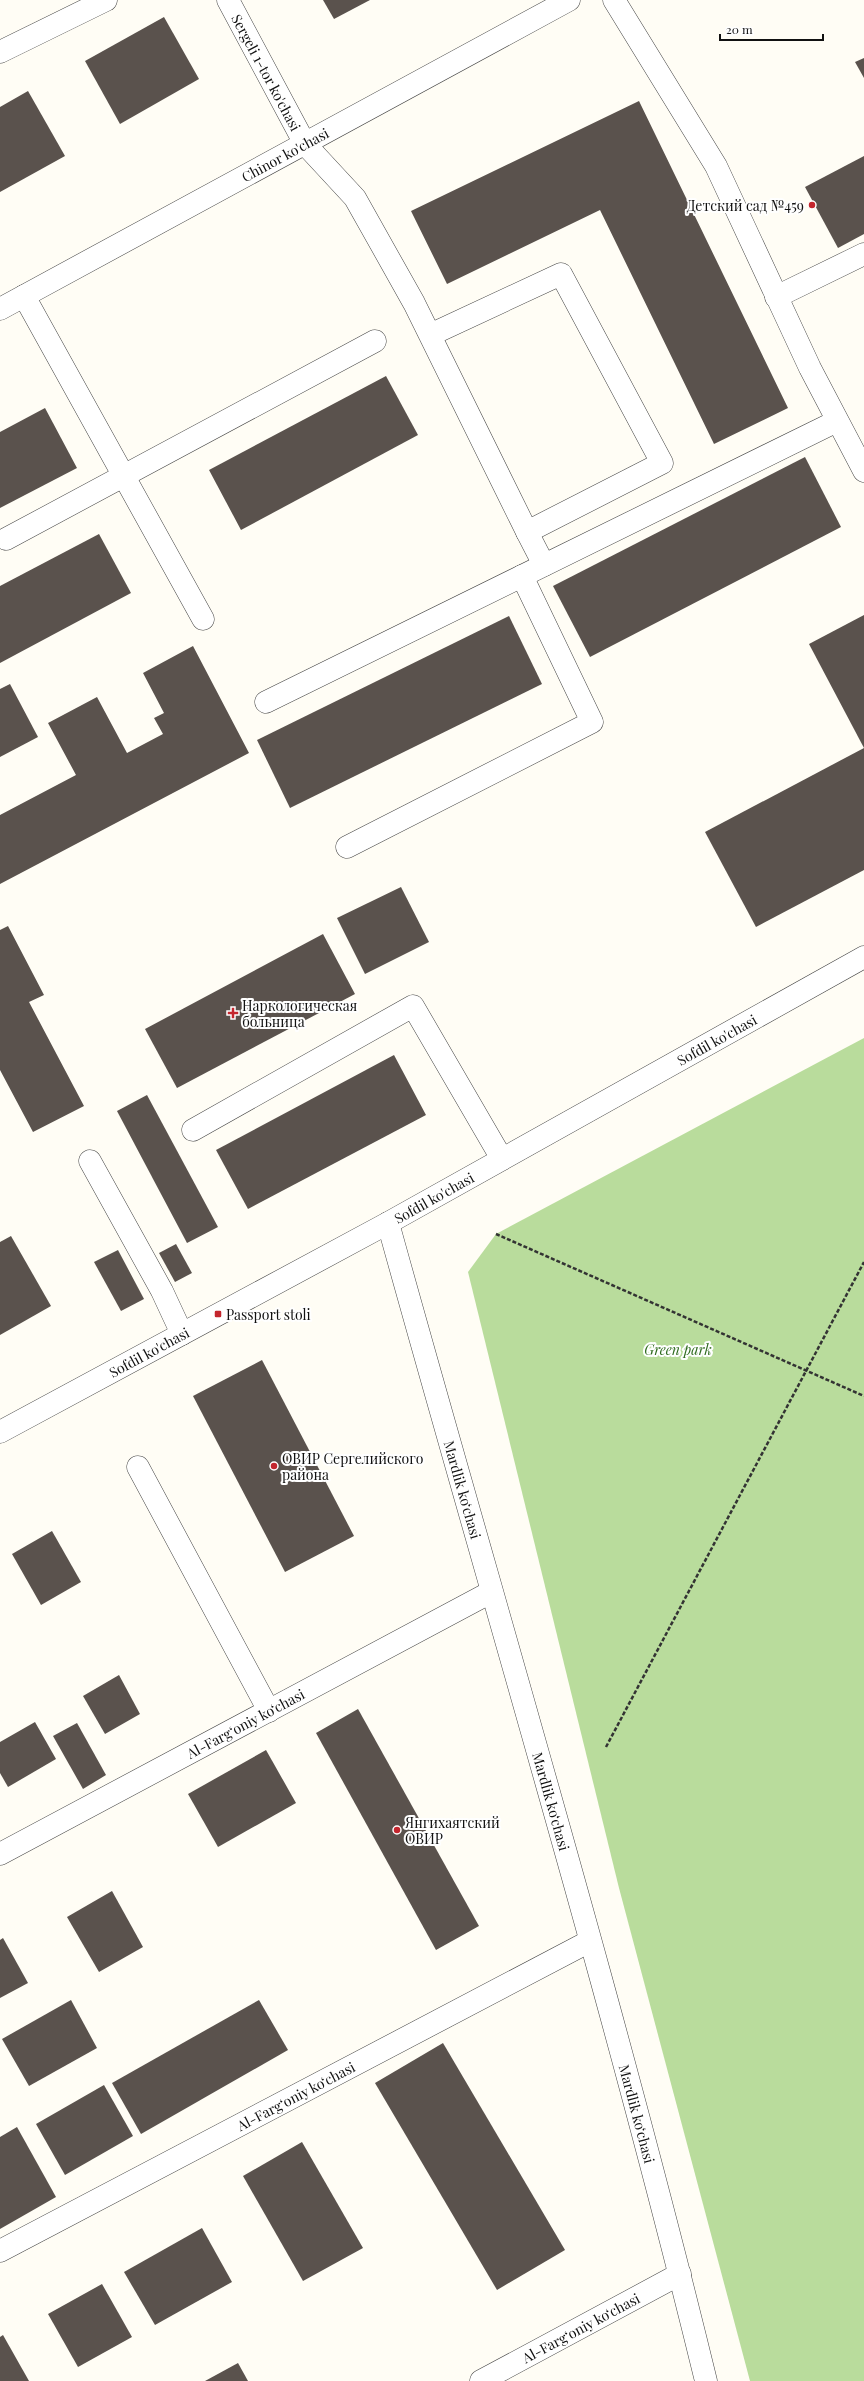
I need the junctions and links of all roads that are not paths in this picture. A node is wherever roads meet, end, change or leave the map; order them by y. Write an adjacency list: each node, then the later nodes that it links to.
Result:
1 (106, 0): 5 (street)
2 (228, 0): 6 (street, Sergeli 1-tor ko'chasi)
3 (569, 0): 6 (street, Chinor ko'chasi)
4 (614, 0): 9 (street)
5 (0, 52)
6 (305, 144): 8 (street, Chinor ko'chasi); 11 (street, Sergeli 1-tor ko'chasi)
7 (864, 254): 9 (street)
8 (24, 296): 10 (street, Chinor ko'chasi); 15 (street)
9 (776, 297): 13 (street)
10 (0, 309)
11 (430, 335): 16 (street, Sergeli 1-tor ko'chasi); 16 (street)
12 (375, 341): 15 (street)
13 (837, 421): 14 (street); 18 (street)
14 (864, 472)
15 (123, 475): 17 (street); 20 (street)
16 (527, 532): 18 (street, Sergeli 1-tor ko'chasi)
17 (6, 539)
18 (544, 565): 19 (street)
19 (522, 576): 21 (street); 22 (street)
20 (203, 619)
21 (266, 702)
22 (347, 847)
23 (864, 957): 25 (street, Sofdil ko'chasi)
24 (193, 1130): 25 (street)
25 (502, 1159): 27 (street, Sofdil ko'chasi)
26 (90, 1160): 28 (street)
27 (388, 1223): 28 (street, Sofdil ko'chasi); 31 (street, Mardlik ko‘chasi)
28 (182, 1334): 29 (street, Sofdil ko'chasi)
29 (0, 1432)
30 (138, 1467): 32 (street)
31 (491, 1592): 32 (street, Al-Farg‘oniy ko‘chasi); 34 (street, Mardlik ko‘chasi)
32 (269, 1710): 33 (street, Al-Farg‘oniy ko‘chasi)
33 (0, 1854)
34 (590, 1941): 35 (street, Al-Farg‘oniy ko‘chasi); 36 (street, Mardlik ko‘chasi)
35 (0, 2251)
36 (680, 2274): 37 (street, Al-Farg‘oniy ko‘chasi); 38 (street, Mardlik ko‘chasi)
37 (481, 2381)
38 (706, 2381)

